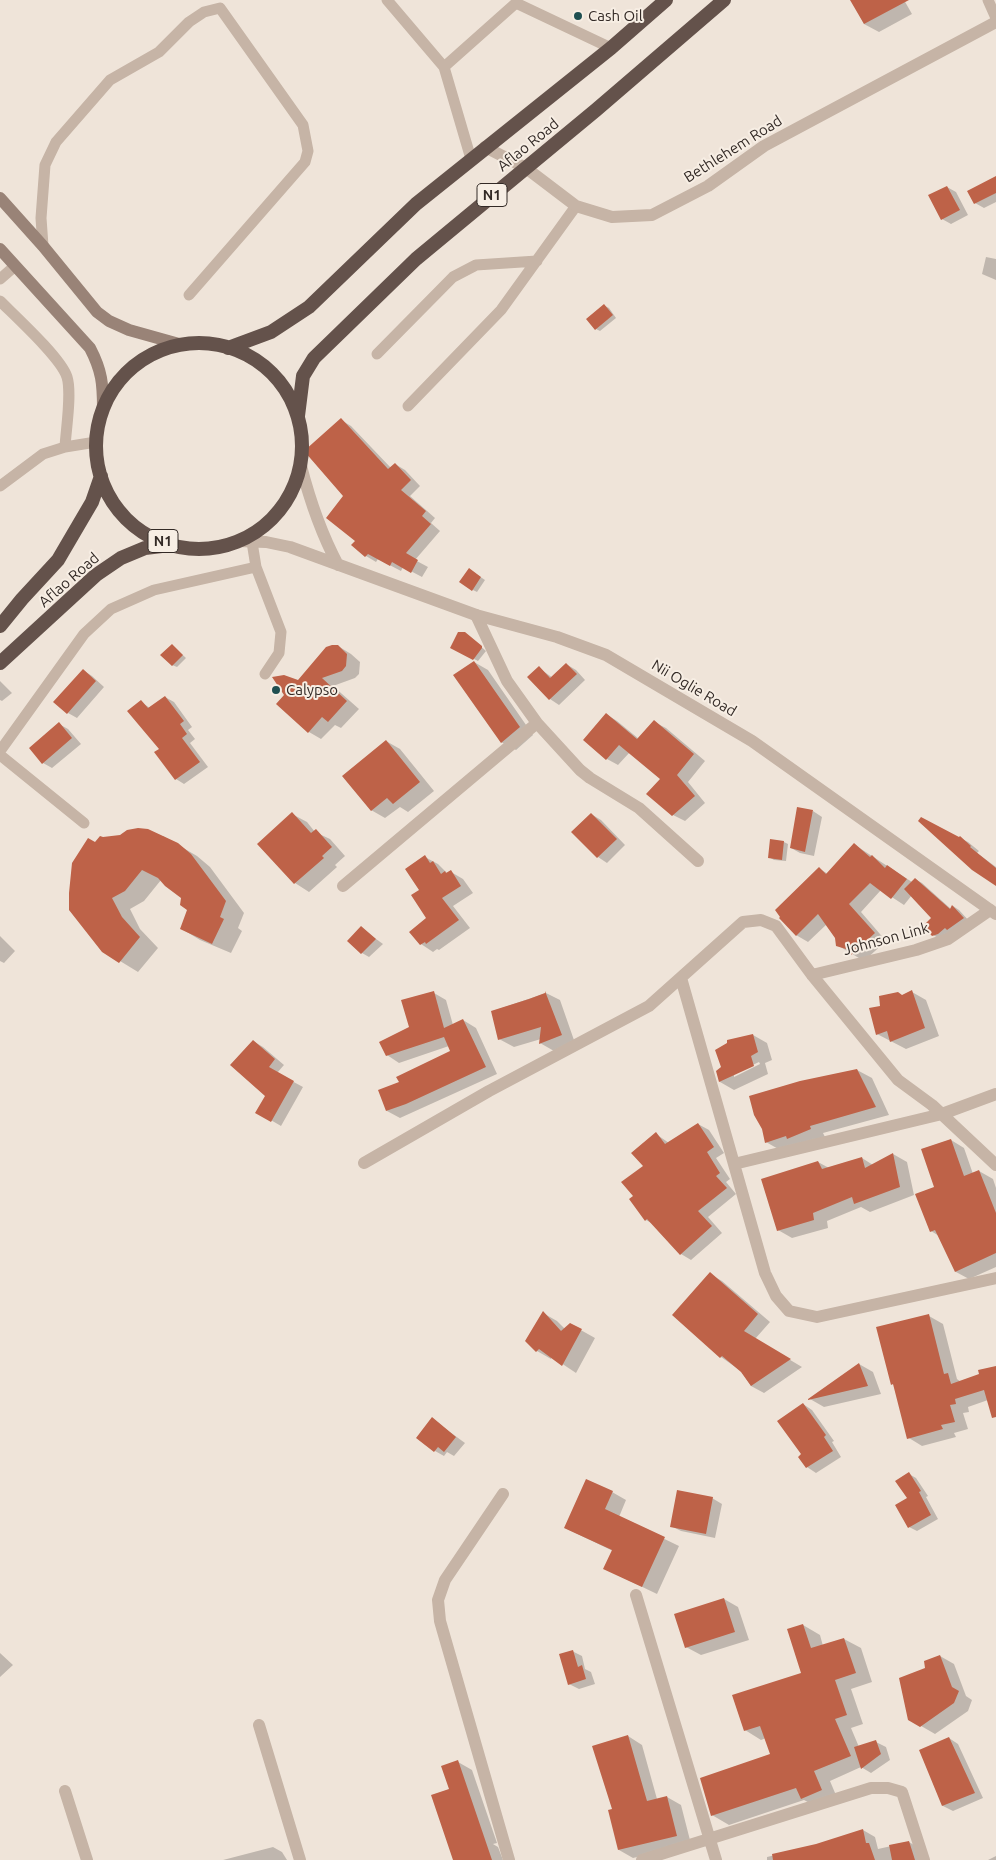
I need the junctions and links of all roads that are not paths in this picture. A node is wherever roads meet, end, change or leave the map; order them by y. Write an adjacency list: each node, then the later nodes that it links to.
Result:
1 (387, 0): 9 (lane)
2 (666, 0): 8 (highway, Aflao Road / N1)
3 (724, 0): 12 (highway, Aflao Road / N1)
4 (988, 0): 6 (lane)
5 (514, 2): 8 (lane); 9 (lane)
6 (996, 18)
7 (996, 22): 14 (street, Bethlehem Road)
8 (611, 48): 10 (highway, Aflao Road / N1)
9 (444, 67): 11 (lane)
10 (485, 147): 11 (highway, Aflao Road / N1); 12 (street, Bethlehem Road)
11 (471, 159): 23 (highway, Aflao Road / N1)
12 (526, 168): 14 (street, Bethlehem Road); 27 (highway, Aflao Road / N1)
13 (0, 198): 15 (main road)
14 (576, 206): 17 (lane)
15 (43, 246): 20 (lane); 22 (main road)
16 (0, 249): 18 (main road)
17 (537, 261): 24 (lane); 25 (lane)
18 (15, 266): 19 (lane); 26 (main road)
19 (0, 279)
20 (189, 295)
21 (0, 301): 29 (lane)
22 (180, 344): 23 (highway, N1); 26 (highway, N1)
23 (228, 348): 27 (highway, N1)
24 (376, 354)
25 (408, 406)
26 (103, 409): 28 (highway, N1)
27 (298, 416): 30 (highway, N1)
28 (96, 442): 29 (lane); 31 (highway, N1)
29 (65, 447): 32 (lane)
30 (301, 466): 33 (highway, N1); 36 (street)
31 (101, 476): 35 (highway, N1); 39 (highway, Aflao Road / N1)
32 (0, 486)
33 (238, 541): 34 (street, Nii Oglie Road); 35 (highway, N1)
34 (252, 542): 36 (street, Nii Oglie Road); 37 (lane)
35 (171, 544): 40 (highway, Aflao Road / N1)
36 (338, 565): 38 (street, Nii Oglie Road)
37 (256, 567): 41 (lane); 43 (lane)
38 (476, 615): 42 (street); 47 (street, Nii Oglie Road)
39 (0, 626)
40 (0, 663)
41 (265, 674)
42 (537, 723): 45 (street); 46 (street)
43 (0, 753): 44 (lane)
44 (84, 823)
45 (698, 861)
46 (343, 886)
47 (993, 912): 48 (street, Johnson Link)
48 (812, 975): 49 (street); 51 (street)
49 (681, 978): 52 (street); 53 (street)
50 (996, 1094): 51 (street)
51 (942, 1114): 53 (street); 54 (street)
52 (364, 1163)
53 (734, 1164): 55 (street)
54 (996, 1165)
55 (996, 1278)
56 (504, 1494): 63 (street)
57 (636, 1595): 60 (street)
58 (259, 1725): 62 (street)
59 (65, 1791): 61 (street)
60 (709, 1838): 64 (street); 65 (street); 66 (street)
61 (87, 1860)
62 (300, 1860)
63 (509, 1860)
64 (642, 1860)
65 (716, 1860)
66 (924, 1860)

